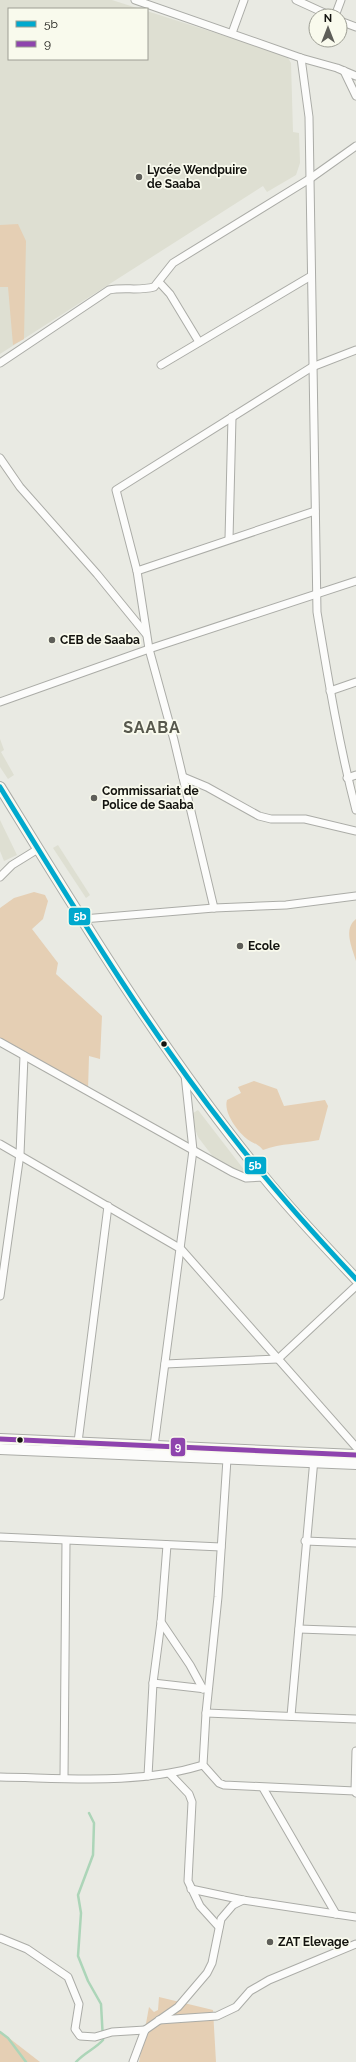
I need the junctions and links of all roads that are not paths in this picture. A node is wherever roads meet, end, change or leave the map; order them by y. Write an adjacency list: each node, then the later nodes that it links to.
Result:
1 (135, 0): 5 (street)
2 (244, 0): 5 (street)
3 (296, 0): 4 (street)
4 (313, 8)
5 (232, 33): 6 (street)
6 (301, 58): 7 (street); 11 (street)
7 (344, 71): 8 (street); 9 (street)
8 (356, 76)
9 (356, 96)
10 (356, 146): 11 (street)
11 (311, 178): 12 (street); 13 (street)
12 (312, 276): 14 (street); 18 (street)
13 (159, 282): 14 (street); 16 (street)
14 (199, 342): 17 (street)
15 (356, 350): 18 (street)
16 (0, 363)
17 (162, 365)
18 (312, 366): 19 (street); 21 (street)
19 (232, 417): 22 (street); 23 (street)
20 (0, 458): 26 (street)
21 (315, 511): 22 (street); 25 (street)
22 (229, 539): 23 (street)
23 (137, 570): 26 (street)
24 (356, 581): 25 (street)
25 (318, 594): 27 (street); 29 (street)
26 (146, 634): 27 (street)
27 (149, 649): 30 (street); 32 (street)
28 (356, 682): 29 (street)
29 (330, 691): 33 (street)
30 (0, 702)
31 (356, 775): 33 (street)
32 (183, 777): 36 (street); 40 (street)
33 (348, 778): 35 (street)
34 (0, 787): 37 (street)
35 (356, 810)
36 (356, 831)
37 (38, 849): 38 (street); 41 (street)
38 (0, 877)
39 (356, 896): 40 (street)
40 (214, 908): 41 (street)
41 (83, 919): 44 (street)
42 (0, 1042): 43 (street)
43 (24, 1056): 46 (street); 47 (street)
44 (186, 1075): 46 (street); 48 (street)
45 (0, 1144): 47 (street)
46 (193, 1150): 48 (street); 50 (street)
47 (20, 1154): 49 (street); 53 (street)
48 (264, 1177): 51 (street)
49 (108, 1206): 50 (street); 57 (street)
50 (181, 1249): 54 (street); 55 (street)
51 (356, 1279)
52 (356, 1286): 54 (street)
53 (0, 1296)
54 (278, 1359): 55 (street); 59 (street)
55 (165, 1364): 58 (street)
56 (0, 1439): 57 (street)
57 (78, 1442): 58 (street)
58 (154, 1446): 62 (street)
59 (356, 1447)
60 (0, 1449): 63 (street)
61 (356, 1455): 62 (street)
62 (314, 1458): 63 (street); 64 (street); 67 (street)
63 (227, 1459): 70 (street)
64 (356, 1464)
65 (0, 1538): 66 (street)
66 (66, 1541): 69 (street); 84 (street)
67 (305, 1541): 68 (street); 72 (street)
68 (356, 1543)
69 (167, 1545): 70 (street); 71 (street)
70 (221, 1547): 75 (street)
71 (162, 1622): 74 (street); 75 (street)
72 (299, 1629): 73 (street); 77 (street)
73 (356, 1631)
74 (153, 1683): 75 (street); 82 (street)
75 (206, 1689): 76 (street)
76 (206, 1713): 77 (street); 80 (street)
77 (290, 1716): 78 (street)
78 (356, 1719)
79 (356, 1751): 86 (street)
80 (203, 1766): 81 (street); 85 (street)
81 (170, 1774): 82 (street); 87 (street)
82 (148, 1776): 84 (street)
83 (0, 1777): 84 (street)
84 (64, 1778)
85 (263, 1788): 86 (street); 89 (street)
86 (355, 1792)
87 (191, 1889): 88 (street); 91 (street)
88 (243, 1900): 89 (street); 91 (street)
89 (336, 1914): 90 (street)
90 (356, 1917)
91 (219, 1927): 94 (street)
92 (0, 1938): 95 (street)
93 (356, 1944): 94 (street)
94 (159, 2020): 95 (street)
95 (145, 2030): 96 (street)
96 (133, 2062)

